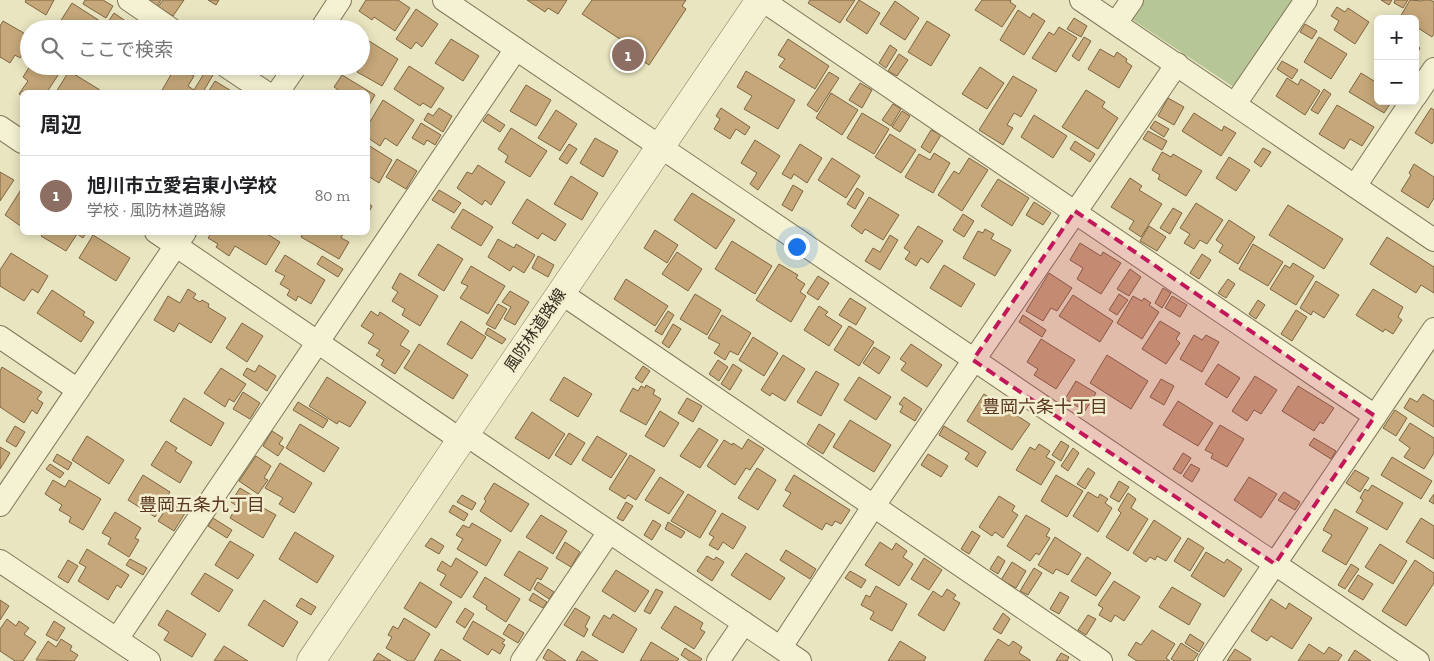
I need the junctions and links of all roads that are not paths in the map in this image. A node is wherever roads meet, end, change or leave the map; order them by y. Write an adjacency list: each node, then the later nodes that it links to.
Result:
1 (129, 0): 8 (street)
2 (340, 0): 9 (street)
3 (444, 0): 11 (street)
4 (761, 0): 23 (street, 風防林道路線); 25 (street)
5 (1082, 0): 10 (street)
6 (1132, 0): 10 (street)
7 (1306, 0): 19 (street)
8 (158, 20)
9 (327, 20)
10 (1116, 23): 12 (street)
11 (516, 48): 23 (street); 32 (street)
12 (1177, 64): 19 (street); 25 (street)
13 (1434, 69): 18 (street)
14 (240, 75): 16 (street)
15 (290, 75): 17 (street)
16 (262, 90)
17 (279, 90)
18 (1419, 91)
19 (1235, 104): 24 (street)
20 (1409, 105): 24 (street)
21 (0, 126): 22 (street)
22 (20, 141)
23 (660, 147): 29 (street, 風防林道路線); 33 (street)
24 (1355, 186): 28 (street)
25 (1075, 211): 33 (street); 35 (street)
26 (166, 235): 27 (street)
27 (180, 239): 32 (street); 34 (street)
28 (1434, 240)
29 (561, 292): 36 (street, 風防林道路線); 38 (street)
30 (1434, 330): 35 (street)
31 (0, 336): 34 (street)
32 (317, 342): 36 (street); 43 (street)
33 (973, 360): 38 (street); 41 (street)
34 (78, 390): 37 (street)
35 (1375, 416): 41 (street)
36 (463, 437): 39 (street); 46 (street, 風防林道路線)
37 (0, 505)
38 (873, 507): 44 (street); 50 (street)
39 (608, 532): 42 (street); 47 (street)
40 (0, 561): 43 (street)
41 (1275, 564): 51 (street); 52 (street)
42 (744, 623): 44 (street); 48 (street)
43 (117, 639): 45 (street)
44 (781, 647): 49 (street)
45 (149, 661)
46 (311, 661)
47 (522, 661)
48 (718, 661)
49 (800, 661)
50 (1101, 661)
51 (1209, 661)
52 (1418, 661)

